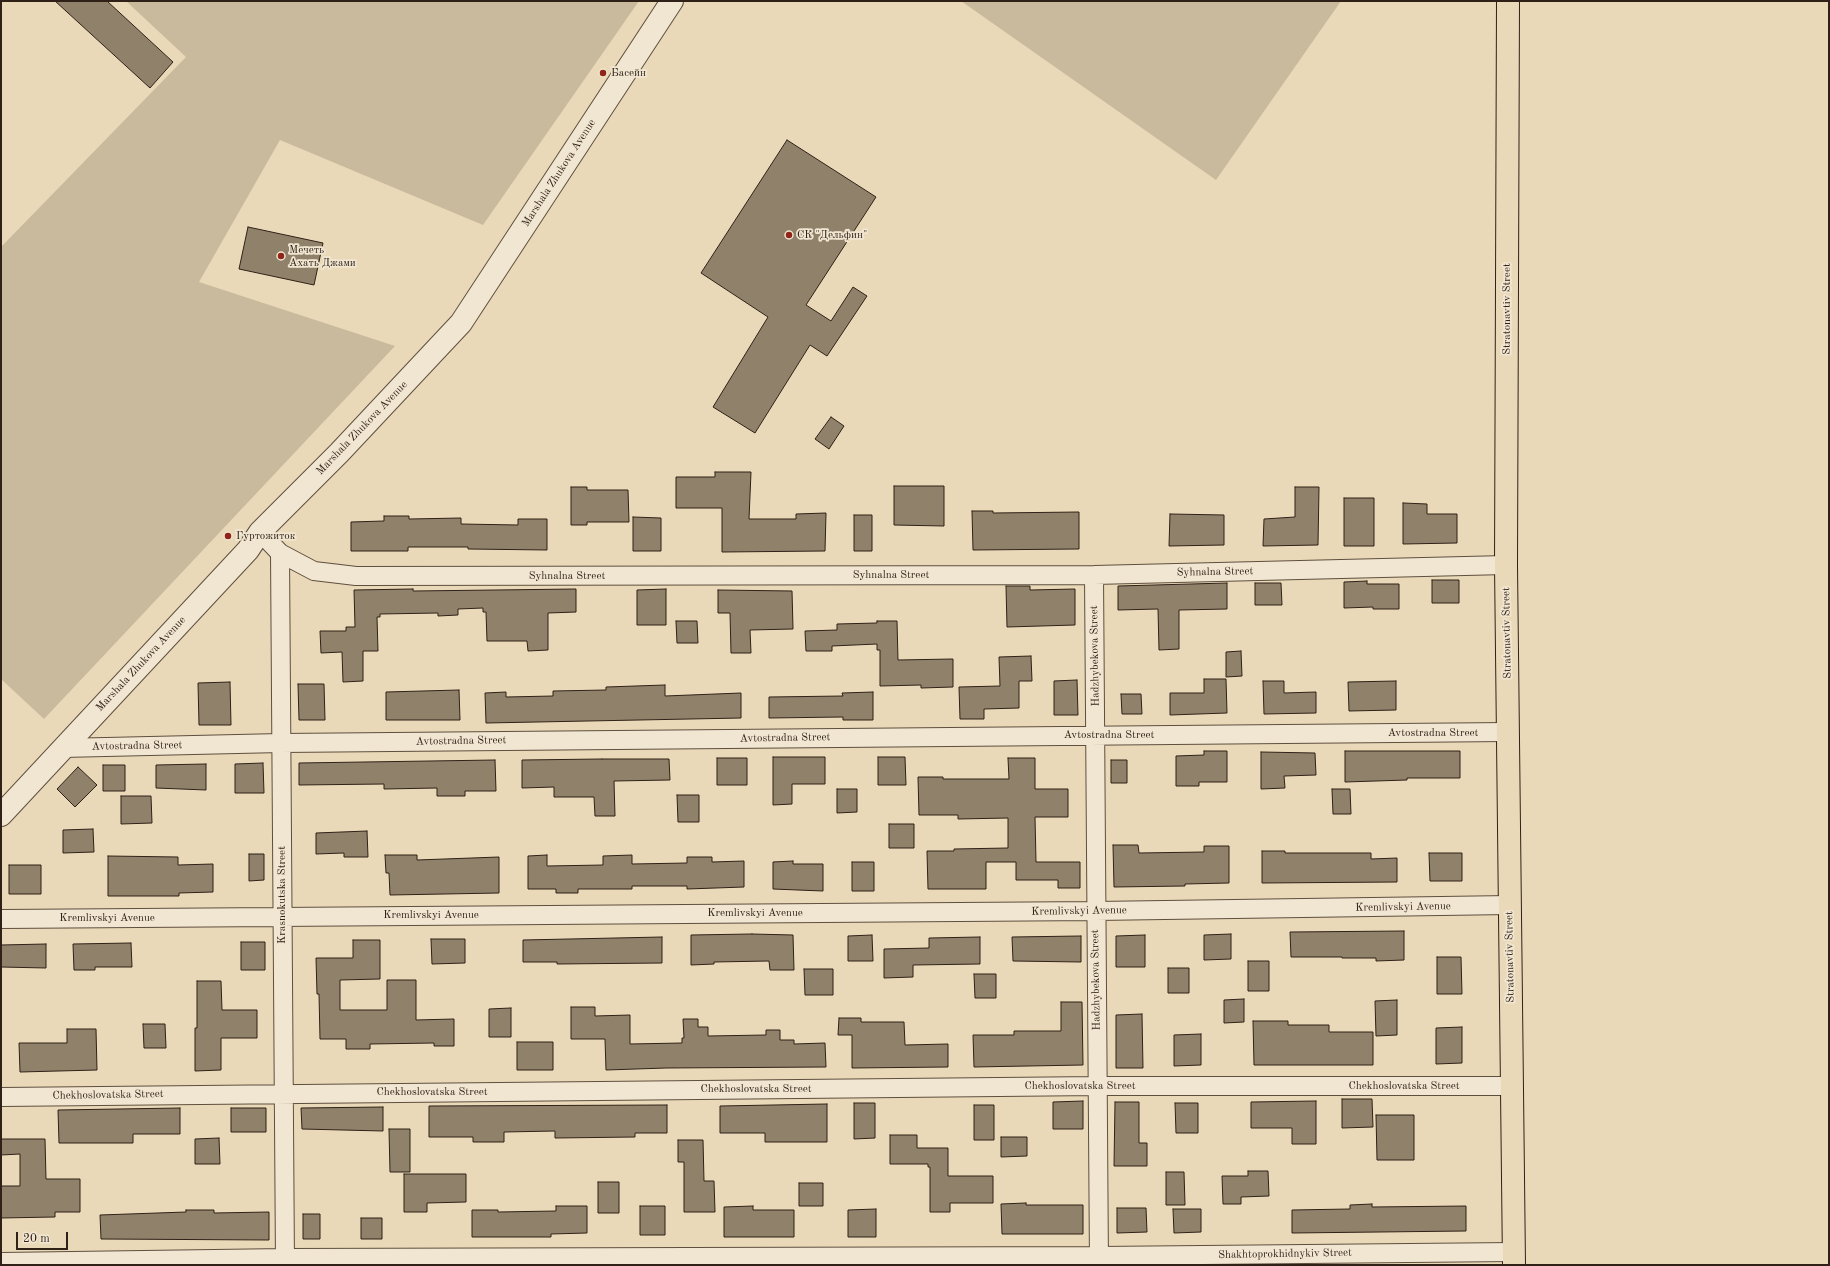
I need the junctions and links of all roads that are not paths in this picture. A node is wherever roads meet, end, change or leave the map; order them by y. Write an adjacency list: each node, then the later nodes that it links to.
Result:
1 (672, 1): 3 (street, Marshala Zhukova Avenue)
2 (1508, 1): 5 (main road, Stratonavtiv Street)
3 (260, 532): 4 (street); 10 (street, Marshala Zhukova Avenue)
4 (280, 553): 6 (street, Syhnalna Street); 9 (street, Krasnokutska Street)
5 (1506, 565): 6 (street, Syhnalna Street); 7 (main road, Stratonavtiv Street)
6 (1094, 575): 8 (street, Hadzhybekova Street)
7 (1508, 732): 8 (street, Avtostradna Street); 12 (main road, Stratonavtiv Street)
8 (1095, 736): 9 (street, Avtostradna Street); 13 (street, Hadzhybekova Street)
9 (281, 743): 10 (street, Avtostradna Street); 14 (street, Krasnokutska Street)
10 (62, 748): 11 (street, Marshala Zhukova Avenue)
11 (1, 815)
12 (1510, 905): 13 (street, Kremlivskyi Avenue); 17 (main road, Stratonavtiv Street)
13 (1096, 911): 14 (street, Kremlivskyi Avenue); 16 (street, Hadzhybekova Street)
14 (282, 916): 15 (street, Kremlivskyi Avenue); 18 (street, Krasnokutska Street)
15 (1, 919)
16 (1098, 1086): 17 (street, Chekhoslovatska Street); 18 (street, Chekhoslovatska Street); 21 (street, Hadzhybekova Street)
17 (1512, 1086): 20 (main road, Stratonavtiv Street)
18 (284, 1093): 19 (street, Chekhoslovatska Street); 23 (street, Krasnokutska Street)
19 (1, 1097)
20 (1513, 1258): 21 (street, Shakhtoprokhidnykiv Street)
21 (1099, 1261): 23 (street, Shakhtoprokhidnykiv Street)
22 (1, 1262): 23 (street, Shakhtoprokhidnykiv Street)
23 (285, 1262)

